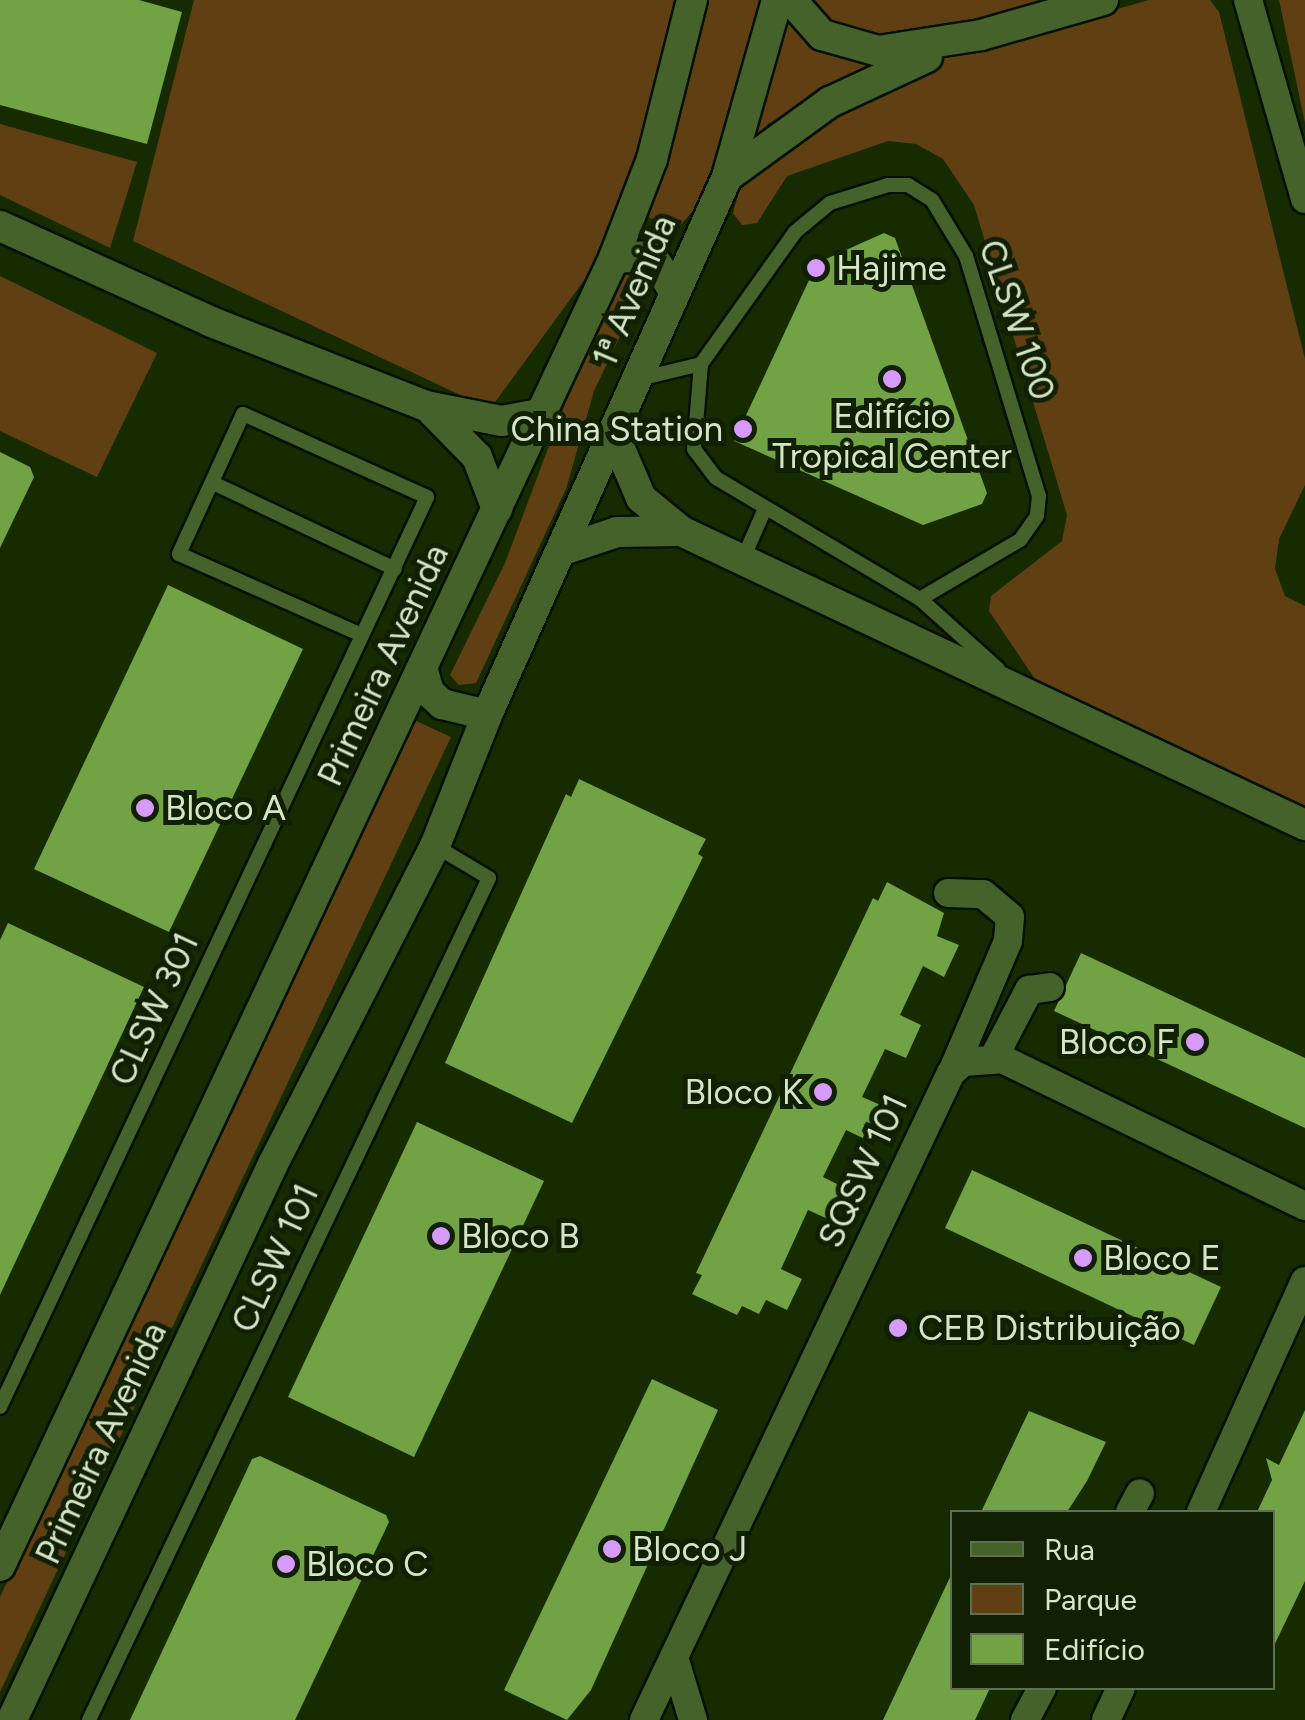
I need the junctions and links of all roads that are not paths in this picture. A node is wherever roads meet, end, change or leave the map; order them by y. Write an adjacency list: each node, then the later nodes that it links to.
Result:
1 (692, 0): 10 (main road, Primeira Avenida)
2 (777, 0): 7 (main road)
3 (791, 0): 6 (main road)
4 (1248, 0): 8 (street)
5 (1095, 1): 6 (main road)
6 (981, 35): 7 (main road)
7 (726, 177): 11 (main road, 1ª Avenida)
8 (1305, 198)
9 (0, 226): 14 (main road)
10 (614, 258): 11 (main road); 15 (main road, Primeira Avenida)
11 (673, 288): 13 (main road, 1ª Avenida)
12 (700, 364): 13 (lane); 19 (lane); 24 (lane, CLSW 100)
13 (636, 380): 16 (main road, 1ª Avenida)
14 (426, 406): 15 (main road); 18 (main road)
15 (544, 413): 18 (main road, Primeira Avenida)
16 (615, 437): 20 (main road); 21 (main road, Primeira Avenida)
17 (213, 484): 23 (lane); 23 (lane, CLSW 301); 25 (lane)
18 (497, 509): 26 (main road, Primeira Avenida)
19 (764, 511): 22 (lane); 24 (lane)
20 (681, 531): 21 (main road); 22 (main road)
21 (566, 549): 28 (main road, Primeira Avenida)
22 (741, 563): 27 (main road)
23 (394, 569): 25 (lane, CLSW 301)
24 (920, 599): 27 (lane)
25 (362, 635): 37 (lane, CLSW 301)
26 (422, 670): 28 (main road); 39 (main road, Primeira Avenida)
27 (1016, 684): 29 (main road)
28 (487, 715): 30 (main road, Primeira Avenida)
29 (1305, 826)
30 (435, 846): 43 (main road, Primeira Avenida); 44 (lane, CLSW 101)
31 (948, 893): 34 (street)
32 (1050, 987): 33 (street)
33 (994, 1057): 34 (street, SQSW 101); 35 (street)
34 (951, 1073): 40 (street, SQSW 101)
35 (1305, 1206)
36 (1305, 1281): 38 (street)
37 (0, 1407)
38 (1201, 1510)
39 (0, 1566)
40 (674, 1658): 45 (street, SQSW 101); 46 (street)
41 (1041, 1690): 47 (street)
42 (1120, 1690): 48 (street)
43 (12, 1720)
44 (89, 1720)
45 (644, 1720)
46 (693, 1720)
47 (1025, 1720)
48 (1106, 1720)

